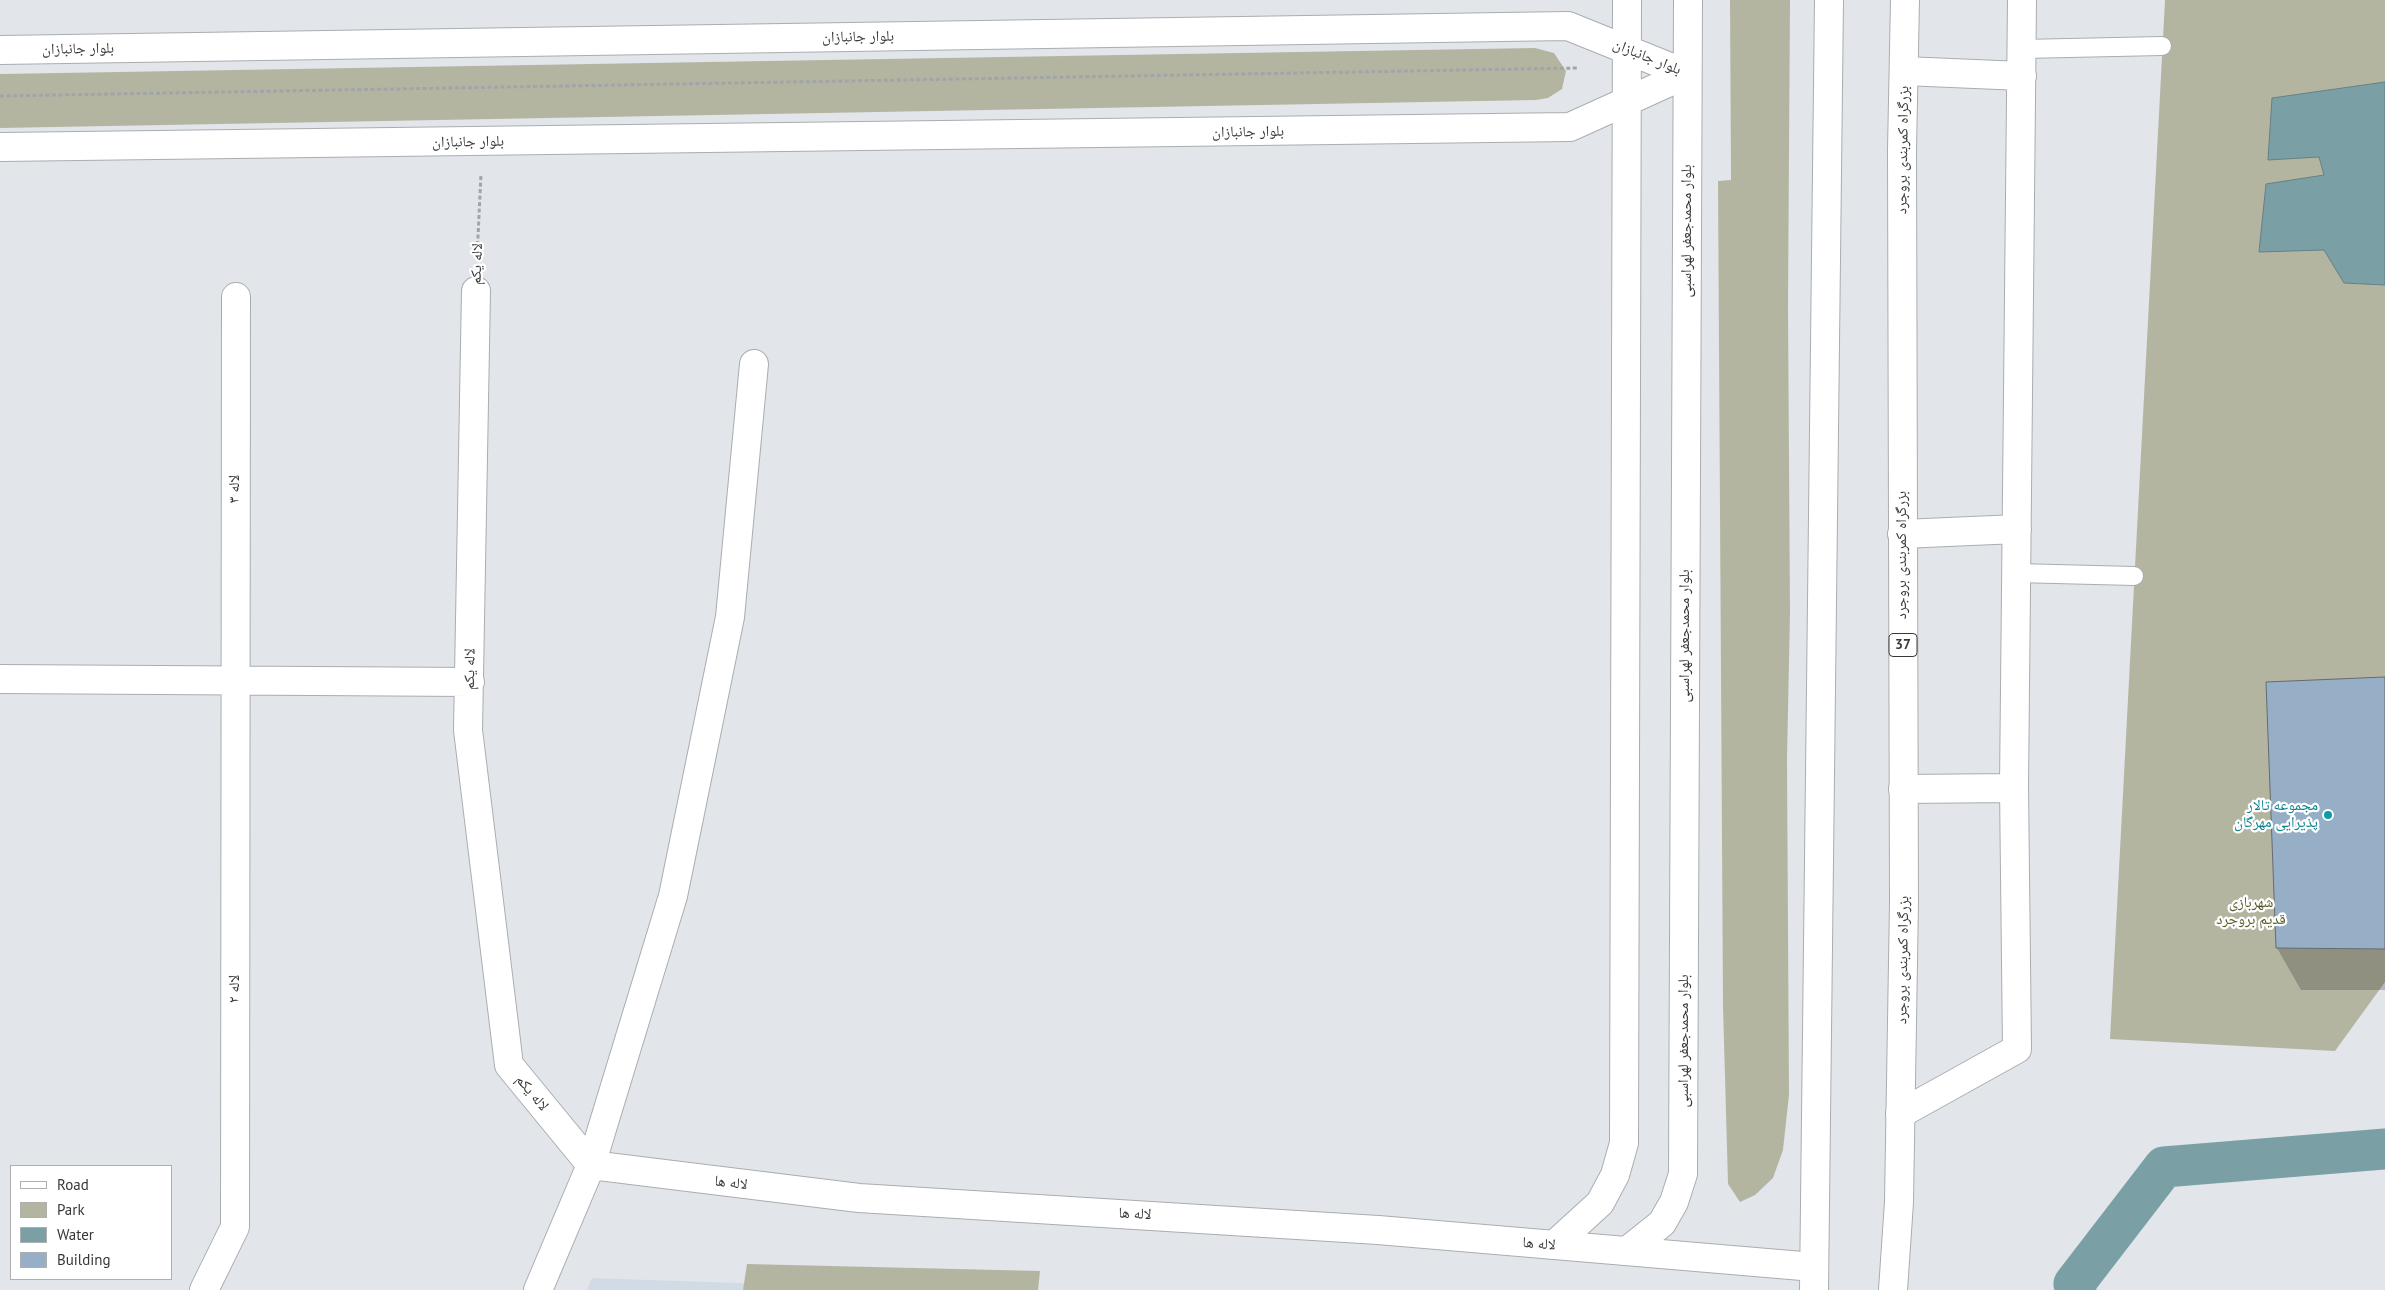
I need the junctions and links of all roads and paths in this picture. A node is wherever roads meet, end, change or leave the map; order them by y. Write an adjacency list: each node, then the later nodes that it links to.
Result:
1 (1627, 0): 9 (main road)
2 (1688, 0): 11 (main road, بلوار محمدجعفر لهراسبی)
3 (1829, 0): 33 (main road)
4 (1905, 0): 10 (main road, بزرگراه کمربندی بروجرد / 37)
5 (2022, 0): 7 (main road)
6 (2162, 46): 7 (lane)
7 (2022, 48): 12 (main road)
8 (0, 50): 9 (main road, بلوار جانبازان)
9 (1626, 58): 11 (main road, بلوار جانبازان); 13 (path); 14 (main road)
10 (1904, 72): 12 (main road); 21 (main road, بزرگراه کمربندی بروجرد / 37)
11 (1687, 74): 14 (main road, بلوار جانبازان); 32 (main road, بلوار محمدجعفر لهراسبی)
12 (2022, 76): 20 (main road)
13 (0, 96)
14 (1626, 102): 15 (main road, بلوار جانبازان); 31 (main road)
15 (482, 141): 16 (main road, بلوار جانبازان); 17 (path, لاله یکم)
16 (0, 148)
17 (476, 291): 26 (main road, لاله یکم)
18 (236, 297): 25 (main road, لاله ۳)
19 (754, 364): 30 (main road)
20 (2017, 529): 21 (main road); 22 (main road)
21 (1902, 534): 28 (main road, بزرگراه کمربندی بروجرد / 37)
22 (2016, 573): 23 (lane); 27 (main road)
23 (2134, 576)
24 (0, 680): 25 (main road)
25 (234, 680): 26 (main road); 34 (main road, لاله ۲)
26 (470, 682): 30 (main road, لاله یکم)
27 (2014, 788): 28 (main road); 29 (main road)
28 (1903, 789): 29 (main road, بزرگراه کمربندی بروجرد / 37)
29 (1900, 1114): 36 (main road, بزرگراه کمربندی بروجرد / 37)
30 (592, 1165): 31 (main road, لاله ها); 35 (main road)
31 (1554, 1245): 32 (main road, لاله ها)
32 (1627, 1251): 33 (main road, لاله ها)
33 (1814, 1278)
34 (204, 1290)
35 (538, 1290)
36 (1893, 1290)

